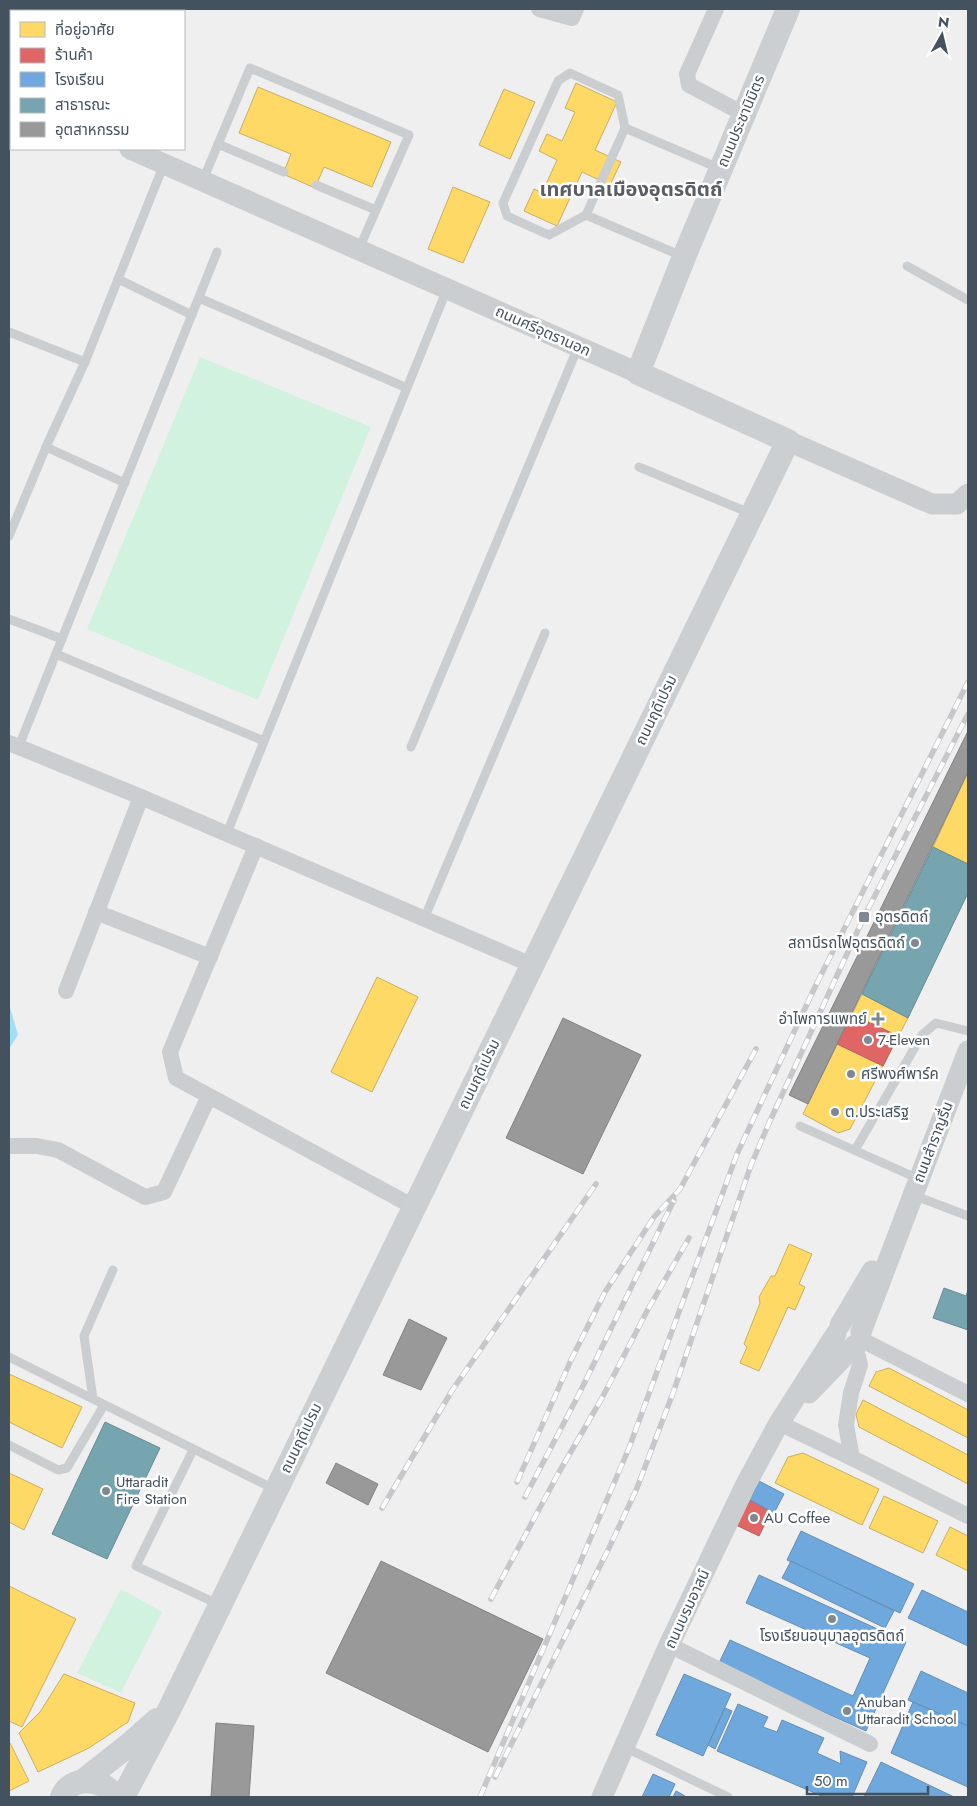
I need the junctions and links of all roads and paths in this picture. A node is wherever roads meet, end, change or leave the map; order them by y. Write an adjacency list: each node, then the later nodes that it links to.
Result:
1 (539, 9): 2 (street)
2 (576, 9)
3 (716, 9): 5 (street)
4 (788, 9): 5 (main road, ถนนประชานิมิตร)
5 (744, 114): 10 (main road, ถนนประชานิมิตร)
6 (625, 128): 10 (lane); 15 (lane); 15 (lane)
7 (218, 144): 11 (lane); 12 (lane); 14 (lane)
8 (132, 150): 9 (street, ถนนศรีอุตรานอก)
9 (164, 164): 12 (street, ถนนศรีอุตรานอก); 20 (lane)
10 (721, 169): 18 (main road, ถนนประชานิมิตร)
11 (284, 172)
12 (203, 180): 16 (street, ถนนศรีอุตรานอก)
13 (316, 185): 14 (lane)
14 (376, 210): 16 (lane)
15 (586, 215): 18 (lane)
16 (359, 250): 21 (street, ถนนศรีอุตรานอก)
17 (217, 252): 22 (lane)
18 (684, 257): 28 (main road, ถนนประชานิมิตร)
19 (907, 266): 23 (lane)
20 (118, 278): 24 (lane); 27 (lane)
21 (447, 289): 26 (street, ถนนศรีอุตรานอก); 29 (lane)
22 (199, 298): 24 (lane); 29 (lane)
23 (968, 300)
24 (192, 315): 33 (lane)
25 (9, 332): 27 (lane)
26 (578, 347): 28 (street, ถนนศรีอุตรานอก); 43 (lane)
27 (85, 362): 31 (lane)
28 (638, 373): 30 (main road, ถนนศรีอุตรานอก)
29 (407, 388): 41 (lane)
30 (788, 440): 34 (street, ถนนศรีอุตรานอก); 35 (main road, ถนนฤดีเปรม)
31 (46, 447): 33 (lane); 36 (lane)
32 (639, 467): 35 (lane)
33 (125, 483): 39 (lane)
34 (962, 499)
35 (752, 514): 50 (main road, ถนนฤดีเปรม)
36 (10, 531)
37 (9, 619): 39 (lane)
38 (545, 633): 48 (lane)
39 (62, 639): 40 (lane)
40 (56, 654): 41 (lane); 42 (lane)
41 (264, 741): 45 (lane)
42 (14, 744): 44 (street)
43 (411, 747)
44 (141, 796): 45 (street); 47 (street)
45 (227, 834): 46 (street)
46 (256, 846): 48 (street); 49 (street)
47 (96, 912): 49 (street); 51 (street)
48 (424, 919): 50 (street)
49 (210, 957): 54 (street)
50 (532, 965): 59 (main road, ถนนฤดีเปรม)
51 (66, 991)
52 (968, 1031): 57 (lane)
53 (968, 1051): 58 (street, ถนนสำราญรื่น)
54 (209, 1096): 56 (street); 59 (street)
55 (800, 1126): 57 (lane)
56 (9, 1146)
57 (855, 1150): 58 (lane)
58 (914, 1193): 60 (lane); 62 (street, ถนนสำราญรื่น); 63 (street, ถนนสำราญรื่น)
59 (414, 1207): 73 (main road, ถนนฤดีเปรม)
60 (968, 1216)
61 (113, 1270): 67 (lane)
62 (838, 1329): 63 (street); 69 (street, ถนนบรมอาสน์)
63 (859, 1345): 64 (street); 64 (street); 69 (street, ถนนบรมอาสน์); 72 (street)
64 (884, 1351): 66 (street)
65 (9, 1356): 67 (lane)
66 (968, 1394)
67 (93, 1399): 68 (lane)
68 (104, 1405): 70 (lane); 71 (lane)
69 (779, 1423): 72 (street); 76 (street, ถนนบรมอาสน์)
70 (9, 1445)
71 (193, 1450): 73 (lane); 75 (lane)
72 (852, 1458): 74 (street)
73 (276, 1490): 75 (main road, ถนนฤดีเปรม)
74 (968, 1516)
75 (220, 1605): 77 (main road, ถนนฤดีเปรม)
76 (669, 1645): 78 (street); 79 (street, ถนนบรมอาสน์)
77 (170, 1708): 80 (main road, ถนนฤดีเปรม); 82 (main road, ถนนฤดีเปรม)
78 (870, 1744)
79 (624, 1747): 83 (street, ถนนบรมอาสน์); 84 (lane)
80 (66, 1792): 81 (main road)
81 (114, 1797)
82 (123, 1797)
83 (602, 1797)
84 (728, 1797)

